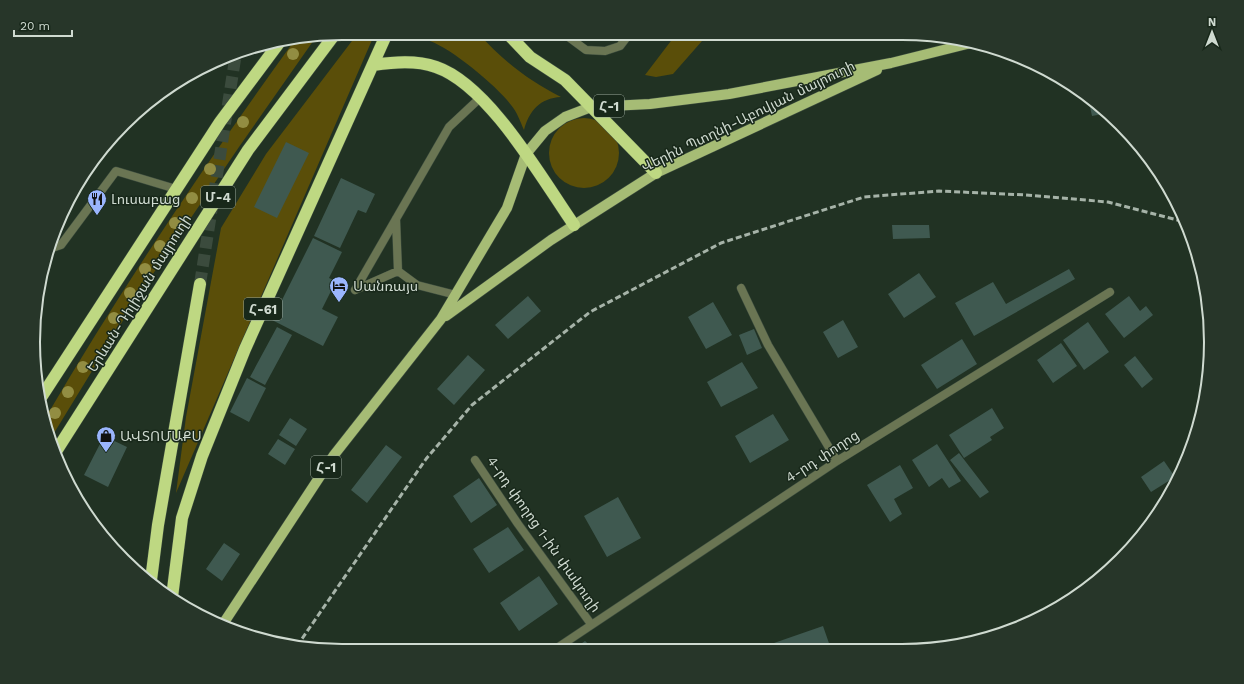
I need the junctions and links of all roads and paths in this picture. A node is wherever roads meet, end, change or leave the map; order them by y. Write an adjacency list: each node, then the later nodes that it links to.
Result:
1 (384, 40): 9 (highway, Հ-61)
2 (514, 40): 11 (highway)
3 (572, 40): 4 (street)
4 (625, 40)
5 (330, 41): 25 (highway, Երևան-Դիլիջան մայրուղի / Մ-4)
6 (960, 46): 8 (main road, Վերին Պտղնի-Աբովյան մայրուղի / Հ-1)
7 (276, 48): 14 (highway, Երևան-Դիլիջան մայրուղի / Մ-4)
8 (891, 63): 11 (main road, Վերին Պտղնի-Աբովյան մայրուղի / Հ-1); 13 (main road, Վերին Պտղնի-Աբովյան մայրուղի / Հ-1)
9 (373, 65): 10 (highway); 29 (highway, Հ-61)
10 (481, 98): 12 (highway); 15 (street)
11 (591, 107): 12 (main road, Վերին Պտղնի-Աբովյան մայրուղի / Հ-1); 13 (highway)
12 (526, 154): 16 (highway); 22 (main road, Վերին Պտղնի-Աբովյան մայրուղի / Հ-1)
13 (656, 173): 16 (main road, Վերին Պտղնի-Աբովյան մայրուղի / Հ-1)
14 (176, 189): 17 (street); 24 (highway, Երևան-Դիլիջան մայրուղի / Մ-4)
15 (396, 219): 18 (street); 18 (street)
16 (574, 225): 23 (main road, Վերին Պտղնի-Աբովյան մայրուղի / Հ-1)
17 (55, 247)
18 (398, 271): 22 (street)
19 (200, 284): 28 (highway)
20 (742, 288): 27 (street)
21 (1110, 292): 27 (street, 4-րդ փողոց)
22 (456, 295): 23 (main road, Վերին Պտղնի-Աբովյան մայրուղի / Հ-1)
23 (442, 319): 30 (main road, Վերին Պտղնի-Աբովյան մայրուղի / Հ-1)
24 (45, 392)
25 (59, 447)
26 (475, 460): 31 (street, 4-րդ փողոց 1-ին փակուղի)
27 (837, 461): 31 (street, 4-րդ փողոց)
28 (151, 576)
29 (173, 592)
30 (225, 621)
31 (591, 624): 32 (street, 4-րդ փողոց)
32 (563, 644)

